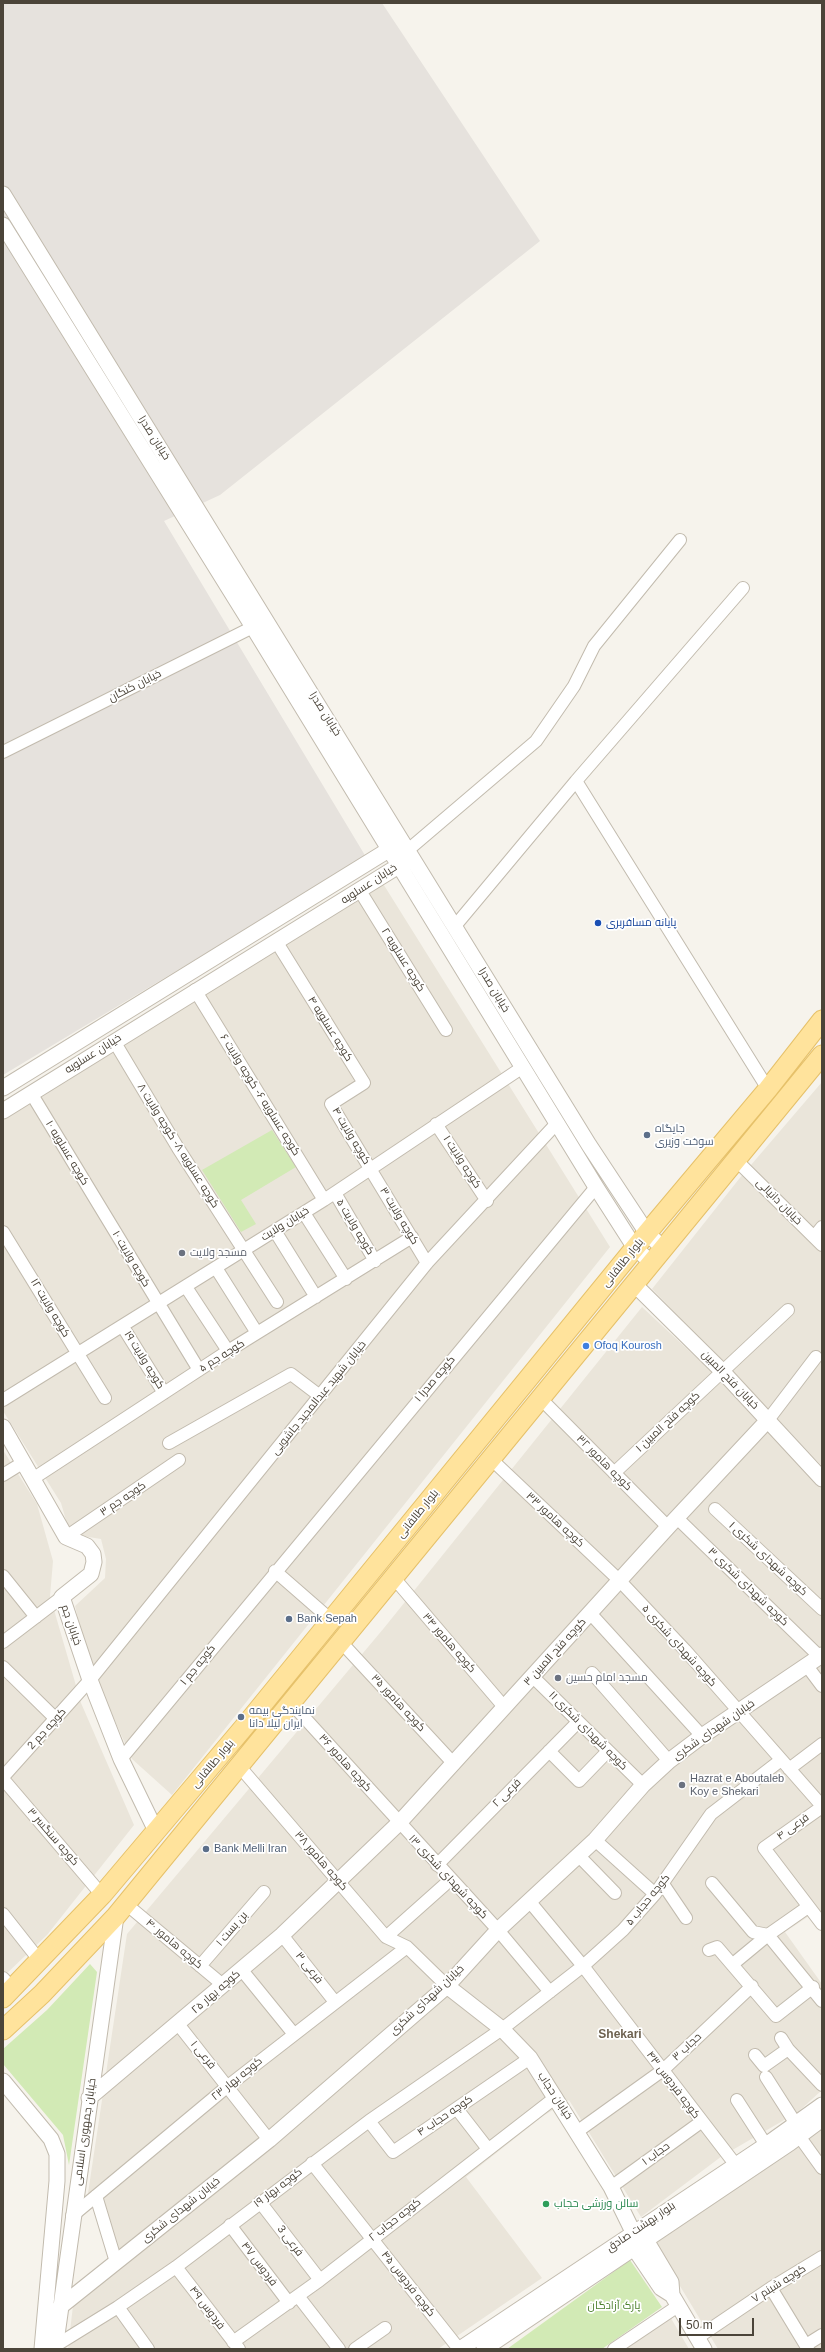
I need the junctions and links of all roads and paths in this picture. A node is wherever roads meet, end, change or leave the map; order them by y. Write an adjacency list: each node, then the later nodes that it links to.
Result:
1 (3, 194): 3 (street, خیابان صدرا)
2 (3, 225): 4 (street, خیابان صدرا)
3 (72, 306): 4 (street); 5 (street, خیابان صدرا)
4 (59, 315): 6 (street, خیابان صدرا)
5 (145, 423): 6 (street); 9 (street, خیابان صدرا)
6 (132, 432): 10 (street, خیابان صدرا)
7 (680, 540): 14 (street)
8 (743, 588): 12 (street)
9 (267, 621): 10 (street, خیابان کنگان); 14 (street, خیابان صدرا)
10 (253, 627): 11 (street, خیابان کنگان); 13 (street, خیابان صدرا)
11 (3, 752)
12 (576, 781): 17 (street); 28 (street)
13 (390, 849): 14 (street, خیابان عسلویه); 15 (street, خیابان صدرا); 27 (street, خیابان عسلویه)
14 (408, 850): 15 (street, خیابان عسلویه); 17 (street, خیابان صدرا)
15 (400, 865): 16 (street, خیابان عسلویه); 22 (street, خیابان صدرا)
16 (360, 891): 18 (street, خیابان عسلویه); 23 (street, کوچه عسلویه ۲)
17 (455, 926): 20 (street, خیابان صدرا)
18 (276, 941): 19 (street, خیابان عسلویه); 30 (street, کوچه عسلویه ۴)
19 (195, 990): 24 (street, خیابان عسلویه); 40 (street, کوچه عسلویه ۶- کوچه ولایت ۶)
20 (509, 1015): 22 (street); 34 (street, خیابان صدرا)
21 (822, 1020): 28 (main road, بلوار طالقانی)
22 (496, 1023): 26 (street, خیابان صدرا)
23 (446, 1030)
24 (114, 1041): 29 (street, خیابان عسلویه); 51 (street, کوچه عسلویه ۸- کوچه ولایت ۸)
25 (822, 1055): 36 (main road, بلوار طالقانی)
26 (523, 1067): 32 (street, خیابان صدرا); 33 (street, خیابان ولایت)
27 (3, 1088)
28 (768, 1089): 46 (main road, بلوار طالقانی)
29 (31, 1093): 31 (street, خیابان عسلویه); 42 (street, کوچه عسلویه ۱۰)
30 (331, 1104): 37 (street, کوچه ولایت ۴)
31 (3, 1110)
32 (557, 1123): 35 (street, خیابان صدرا); 41 (street, خیابان شهید عبدالمجید جاشویی)
33 (436, 1124): 37 (street, خیابان ولایت); 41 (street, کوچه ولایت ۱)
34 (589, 1145): 35 (street); 46 (street, خیابان صدرا)
35 (576, 1154): 38 (street, خیابان صدرا)
36 (735, 1159): 47 (street, خیابان دانیالی); 50 (main road, بلوار طالقانی)
37 (370, 1168): 39 (street, خیابان ولایت); 48 (street, کوچه ولایت ۳)
38 (596, 1187): 49 (street, خیابان صدرا); 89 (street, کوچه صدرا ۱)
39 (335, 1193): 40 (street, خیابان ولایت); 52 (street, کوچه ولایت ۵)
40 (324, 1200): 43 (street, خیابان ولایت)
41 (487, 1201): 53 (street, خیابان شهید عبدالمجید جاشویی)
42 (104, 1213): 61 (street, کوچه ولایت ۱۰)
43 (304, 1213): 44 (street, خیابان ولایت); 56 (street)
44 (276, 1231): 51 (street, خیابان ولایت); 59 (street)
45 (3, 1232): 66 (street, کوچه ولایت ۱۲)
46 (647, 1233): 49 (main road, بلوار طالقانی); 50 (street, خیابان صدرا)
47 (819, 1236)
48 (412, 1237): 52 (street, کوچه جم ۵); 53 (street, کوچه ولایت ۳)
49 (635, 1248): 54 (street, خیابان صدرا); 78 (main road, بلوار طالقانی)
50 (664, 1249): 54 (main road, بلوار طالقانی)
51 (243, 1250): 55 (street, خیابان ولایت); 60 (street, کوچه عسلویه ۸- کوچه ولایت ۸)
52 (375, 1260): 56 (street, کوچه جم ۵)
53 (427, 1263): 71 (street, خیابان شهید عبدالمجید جاشویی)
54 (652, 1263): 57 (main road, بلوار طالقانی)
55 (216, 1268): 58 (street, خیابان ولایت); 64 (street)
56 (346, 1279): 59 (street, کوچه جم ۵)
57 (635, 1285): 69 (street, خیابان فتح المبین); 73 (main road, بلوار طالقانی)
58 (186, 1287): 61 (street, خیابان ولایت); 65 (street)
59 (316, 1297): 64 (street, کوچه جم ۵)
60 (277, 1302)
61 (158, 1304): 63 (street, خیابان ولایت); 68 (street, کوچه ولایت ۱۰)
62 (788, 1310): 69 (street, کوچه فتح المبین ۱)
63 (123, 1327): 66 (street, خیابان ولایت); 70 (street, کوچه ولایت ۱۹)
64 (257, 1334): 65 (street, کوچه جم ۵)
65 (228, 1351): 68 (street, کوچه جم ۵)
66 (78, 1354): 72 (street, کوچه ولایت ۱۲); 74 (street, خیابان ولایت)
67 (816, 1357): 75 (street)
68 (199, 1370): 70 (street, کوچه جم ۵)
69 (722, 1371): 75 (street, خیابان فتح المبین); 82 (street, کوچه فتح المبین ۱)
70 (164, 1393): 84 (street, کوچه جم ۵)
71 (320, 1396): 77 (street); 105 (street, خیابان شهید عبدالمجید جاشویی)
72 (105, 1398)
73 (540, 1398): 79 (main road, بلوار طالقانی); 82 (street, کوچه هامور ۳۲)
74 (3, 1400)
75 (768, 1420): 85 (street, خیابان فتح المبین); 87 (street, کوچه فتح المبین ۳)
76 (3, 1427): 81 (street)
77 (169, 1443)
78 (474, 1444): 79 (main road); 97 (main road, بلوار طالقانی)
79 (491, 1459): 91 (main road, بلوار طالقانی); 92 (street, کوچه هامور ۳۳)
80 (179, 1460): 88 (street, کوچه جم ۳)
81 (24, 1462): 83 (street); 84 (street)
82 (614, 1473): 87 (street, کوچه هامور ۳۲)
83 (3, 1474)
84 (34, 1478): 88 (street)
85 (822, 1479)
86 (715, 1509): 94 (street, کوچه شهدای شکری ۱)
87 (673, 1522): 92 (street, کوچه فتح المبین ۳); 100 (street, کوچه شهدای شکری ۳)
88 (66, 1537): 93 (street, خیابان جم)
89 (275, 1571): 97 (street); 116 (street, کوچه جم ۱)
90 (3, 1576): 96 (street)
91 (394, 1578): 99 (main road, بلوار طالقانی); 108 (street, کوچه هامور ۳۴)
92 (619, 1580): 95 (street, کوچه فتح المبین ۳); 109 (street, کوچه شهدای شکری ۵)
93 (62, 1597): 96 (street); 105 (street, خیابان جم)
94 (822, 1609)
95 (590, 1613): 104 (street, کوچه فتح المبین ۳); 112 (street)
96 (36, 1617): 98 (street)
97 (330, 1619): 126 (main road, بلوار طالقانی)
98 (3, 1642)
99 (341, 1642): 107 (main road, بلوار طالقانی); 119 (street, کوچه هامور ۳۵)
100 (821, 1656): 101 (street, خیابان شهدای شکری)
101 (807, 1666): 106 (street); 109 (street, خیابان شهدای شکری)
102 (3, 1667): 110 (street)
103 (592, 1673): 118 (street)
104 (532, 1676): 108 (street, کوچه فتح المبین ۳); 111 (street, کوچه شهدای شکری ۱۱)
105 (90, 1680): 110 (street, کوچه جم 2); 116 (street, خیابان جم)
106 (822, 1686)
107 (291, 1703): 120 (main road, بلوار طالقانی); 125 (street, کوچه هامور ۳۶)
108 (504, 1708): 119 (street, کوچه فتح المبین ۳)
109 (739, 1712): 112 (street, خیابان شهدای شکری); 117 (street, کوچه شهدای شکری ۵)
110 (56, 1719): 122 (street, کوچه جم 2)
111 (578, 1722): 114 (street, فرعی ۲); 115 (street, کوچه شهدای شکری ۱۱)
112 (702, 1736): 118 (street, خیابان شهدای شکری)
113 (822, 1744): 121 (street)
114 (549, 1751): 115 (street); 129 (street, فرعی ۲)
115 (608, 1751): 123 (street, کوچه شهدای شکری ۱۱)
116 (121, 1759): 126 (street, خیابان جم)
117 (781, 1760): 121 (street, کوچه شهدای شکری ۵); 133 (street, کوچه حجاب ۵)
118 (669, 1761): 123 (street, خیابان شهدای شکری)
119 (454, 1764): 125 (street, کوچه فتح المبین ۳)
120 (240, 1767): 131 (street, کوچه هامور ۳۸); 140 (main road, بلوار طالقانی)
121 (789, 1769): 124 (street, کوچه شهدای شکری ۵)
122 (3, 1778): 136 (street, کوچه سنگسر ۳)
123 (643, 1785): 127 (street, خیابان شهدای شکری)
124 (822, 1806): 139 (street, فرعی ۴)
125 (399, 1823): 129 (street, کوچه شهدای شکری ۱۳); 131 (street, کوچه فتح المبین ۳)
126 (156, 1832): 136 (main road, بلوار طالقانی)
127 (595, 1840): 128 (street, خیابان شهدای شکری); 137 (street)
128 (579, 1856): 135 (street); 138 (street, خیابان شهدای شکری)
129 (436, 1865): 130 (street, کوچه شهدای شکری ۱۳)
130 (450, 1880): 144 (street, کوچه شهدای شکری ۱۳); 147 (street)
131 (338, 1881): 145 (street, کوچه بهار ۲۵); 147 (street, کوچه هامور ۳۸)
132 (712, 1883): 146 (street)
133 (663, 1884): 137 (street, کوچه حجاب ۵); 142 (street)
134 (264, 1892): 152 (street, بن بست ۱)
135 (615, 1893)
136 (102, 1894): 150 (main road, بلوار طالقانی)
137 (655, 1894): 153 (street, کوچه حجاب ۵)
138 (530, 1902): 144 (street, خیابان شهدای شکری); 153 (street, کوچه فردوس ۴۳)
139 (808, 1907): 143 (street); 146 (street)
140 (121, 1910): 152 (street, کوچه هامور ۴۰); 165 (main road, بلوار طالقانی); 177 (street, خیابان جمهوری اسلامی)
141 (3, 1914): 150 (street)
142 (686, 1918)
143 (822, 1924)
144 (498, 1930): 156 (street, خیابان شهدای شکری); 160 (street, کوچه شهدای شکری ۱۳)
145 (282, 1934): 154 (street, کوچه بهار ۲۵); 162 (street, فرعی ۳)
146 (768, 1935): 151 (street); 158 (street)
147 (386, 1937): 148 (street, کوچه هامور ۳۸)
148 (407, 1947): 156 (street, کوچه هامور ۳۸); 162 (street, کوچه بهار ۲۳)
149 (710, 1950): 151 (street)
150 (40, 1961): 159 (main road, بلوار طالقانی)
151 (733, 1964): 157 (street)
152 (200, 1966): 155 (street, کوچه هامور ۴۰)
153 (583, 1966): 160 (street, کوچه حجاب ۵); 171 (street, کوچه فردوس ۴۳)
154 (242, 1969): 155 (street, کوچه بهار ۲۵); 166 (street)
155 (223, 1985): 163 (street, کوچه بهار ۲۵)
156 (446, 1986): 164 (street, خیابان حجاب); 186 (street, خیابان شهدای شکری)
157 (752, 1986): 158 (street); 171 (street, حجاب ۳)
158 (813, 1987): 161 (street)
159 (6, 1988)
160 (550, 1992): 164 (street, کوچه حجاب ۵)
161 (822, 2001)
162 (335, 2002): 166 (street, کوچه بهار ۲۳)
163 (178, 2024): 175 (street, فرعی ۱); 177 (street, کوچه بهار ۲۵)
164 (502, 2029): 170 (street, خیابان حجاب); 182 (street, کوچه بهار ۱۹)
165 (3, 2030)
166 (293, 2033): 175 (street, کوچه بهار ۲۳)
167 (781, 2038): 168 (street)
168 (788, 2049): 169 (street); 174 (street)
169 (755, 2055)
170 (530, 2058): 176 (street, خیابان حجاب); 180 (street, کوچه حجاب ۴)
171 (663, 2070): 183 (street, کوچه فردوس ۴۳); 185 (street, حجاب ۳)
172 (766, 2077): 184 (street)
173 (3, 2081): 192 (street, خیابان جمهوری اسلامی)
174 (822, 2085)
175 (228, 2086): 186 (street, فرعی ۱); 195 (street, کوچه بهار ۲۳)
176 (556, 2097): 185 (street, خیابان حجاب); 188 (street, کوچه حجاب ۲)
177 (89, 2098): 193 (street, خیابان جمهوری اسلامی)
178 (737, 2100): 187 (street)
179 (822, 2105): 184 (street, بلوار بهشت صادق)
180 (457, 2109): 182 (street, کوچه حجاب ۴); 188 (street)
181 (822, 2119): 184 (street, بلوار بهشت صادق)
182 (369, 2121): 189 (street, کوچه بهار ۱۹)
183 (701, 2122): 190 (street, کوچه فردوس ۴۳); 194 (street, حجاب ۱)
184 (798, 2130): 187 (street, بلوار بهشت صادق); 191 (street); 200 (street, بلوار بهشت صادق)
185 (578, 2131): 194 (street, خیابان حجاب)
186 (269, 2140): 203 (street, خیابان شهدای شکری)
187 (766, 2145): 190 (street, بلوار بهشت صادق)
188 (488, 2149): 199 (street, کوچه حجاب ۲)
189 (312, 2163): 196 (street, کوچه بهار ۱۹); 199 (street, کوچه فردوس ۴۵)
190 (735, 2164): 200 (street, بلوار بهشت صادق)
191 (822, 2168)
192 (57, 2181): 193 (street); 217 (street, خیابان جمهوری اسلامی)
193 (77, 2184): 197 (street, خیابان جمهوری اسلامی)
194 (611, 2187): 200 (street, خیابان حجاب)
195 (96, 2196): 197 (street, کوچه بهار ۲۳); 203 (street)
196 (260, 2202): 198 (street, کوچه بهار ۱۹); 206 (street, فرعی 3)
197 (72, 2216): 210 (street, خیابان جمهوری اسلامی)
198 (230, 2225): 204 (street, کوچه بهار ۱۹); 208 (street, فردوس ۴۷)
199 (373, 2238): 206 (street, کوچه حجاب ۲); 221 (street, کوچه فردوس ۴۵)
200 (638, 2240): 202 (street, بلوار بهشت صادق); 205 (street); 209 (street); 221 (street, بلوار بهشت صادق)
201 (822, 2257): 207 (street, کوچه شبنم ۷)
202 (618, 2258): 205 (street); 222 (street, بلوار بهشت صادق)
203 (116, 2262): 210 (street, خیابان شهدای شکری)
204 (176, 2266): 211 (street, کوچه بهار ۱۹); 215 (street, فردوس ۴۹)
205 (646, 2266): 209 (street)
206 (320, 2280): 208 (street, کوچه حجاب ۲)
207 (771, 2288): 214 (street, کوچه شبنم ۷); 216 (street)
208 (293, 2300): 215 (street, کوچه حجاب ۲); 219 (street, فردوس ۴۷)
209 (675, 2301): 214 (street); 223 (street)
210 (60, 2307): 217 (street, خیابان جمهوری اسلامی)
211 (118, 2307): 217 (street, کوچه بهار ۱۹); 218 (street)
212 (385, 2328): 220 (street)
213 (822, 2335): 216 (street)
214 (700, 2344)
215 (236, 2345)
216 (807, 2347)
217 (52, 2348)
218 (148, 2349)
219 (339, 2349)
220 (355, 2349)
221 (459, 2349)
222 (484, 2349)
223 (614, 2349)

